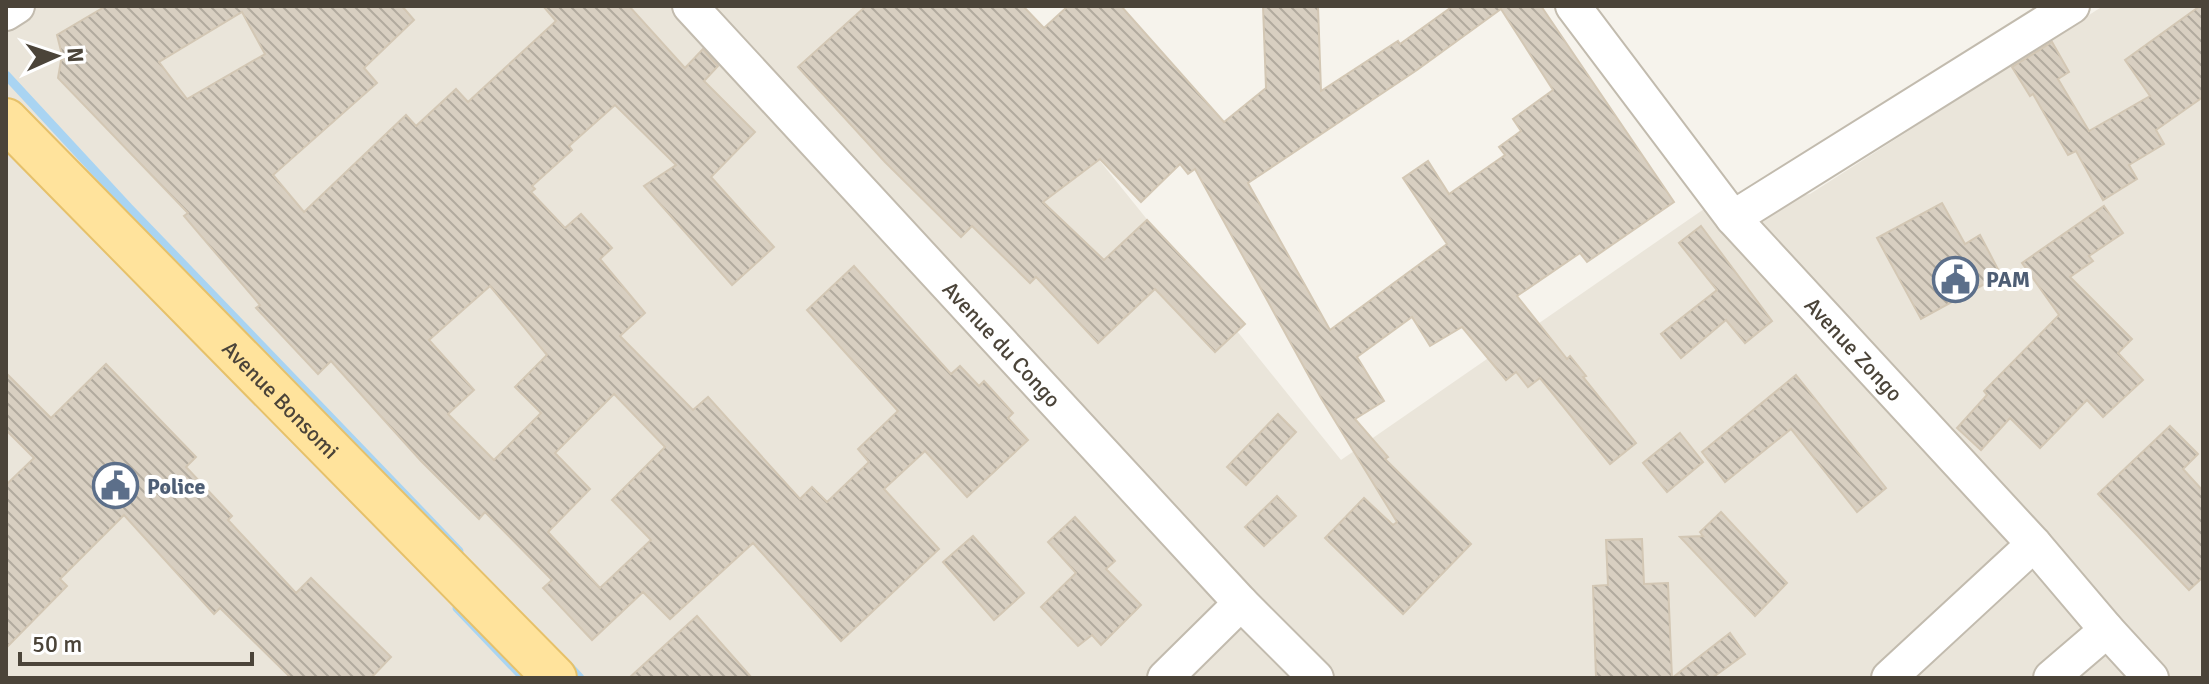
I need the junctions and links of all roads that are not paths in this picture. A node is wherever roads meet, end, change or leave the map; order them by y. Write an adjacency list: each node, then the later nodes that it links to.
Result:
1 (17, 6): 5 (street)
2 (690, 6): 9 (street, Avenue du Congo)
3 (1573, 6): 7 (street, Avenue Zongo)
4 (2072, 6): 7 (street)
5 (6, 13)
6 (6, 120): 11 (main road, Avenue Bonsomi)
7 (1733, 218): 8 (street, Avenue Zongo)
8 (2034, 544): 10 (street, Avenue Zongo); 14 (street)
9 (1241, 603): 12 (street); 13 (street, Avenue du Congo)
10 (2107, 630): 15 (street); 16 (street, Avenue Zongo)
11 (541, 673)
12 (1165, 678)
13 (1316, 678)
14 (1889, 678)
15 (2051, 678)
16 (2151, 678)

